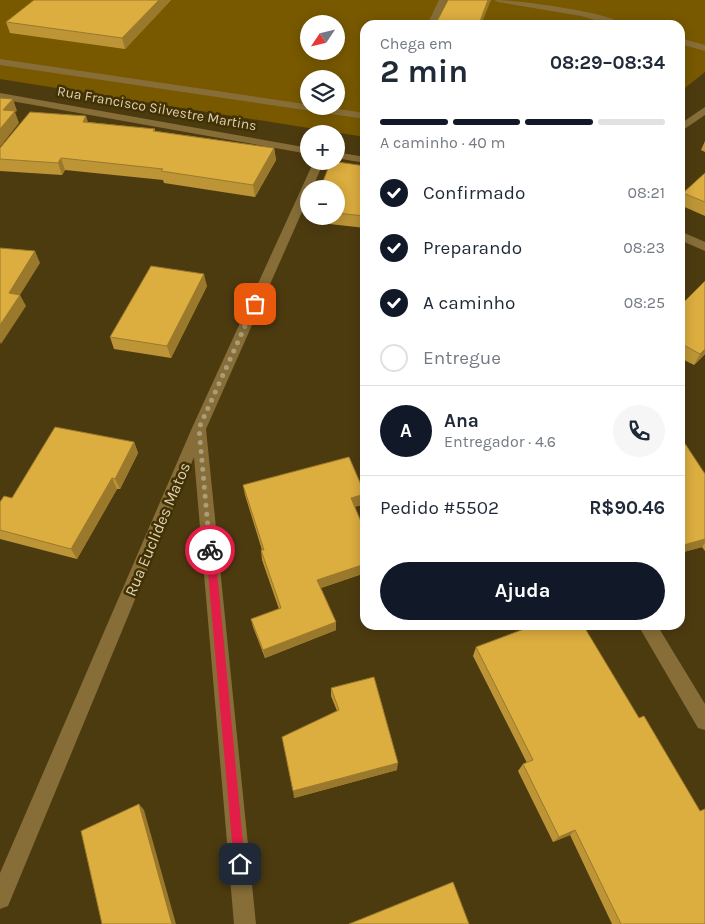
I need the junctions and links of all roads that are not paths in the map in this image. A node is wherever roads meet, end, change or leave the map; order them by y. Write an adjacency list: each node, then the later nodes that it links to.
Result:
1 (443, 0): 3 (street)
2 (498, 0): 4 (street)
3 (433, 20)
4 (604, 20)
5 (685, 42): 6 (street)
6 (705, 48)
7 (0, 62): 10 (street)
8 (0, 96): 12 (street, Rua Francisco Silvestre Martins)
9 (705, 110): 11 (street)
10 (360, 115)
11 (685, 125)
12 (300, 150)
13 (345, 157): 14 (street)
14 (360, 159)
15 (315, 170): 18 (street, Rua Euclides Matos)
16 (685, 237): 17 (street)
17 (705, 247)
18 (199, 428): 21 (street, Rua Euclides Matos); 22 (street)
19 (650, 630): 20 (street)
20 (705, 721)
21 (0, 898)
22 (245, 924)

